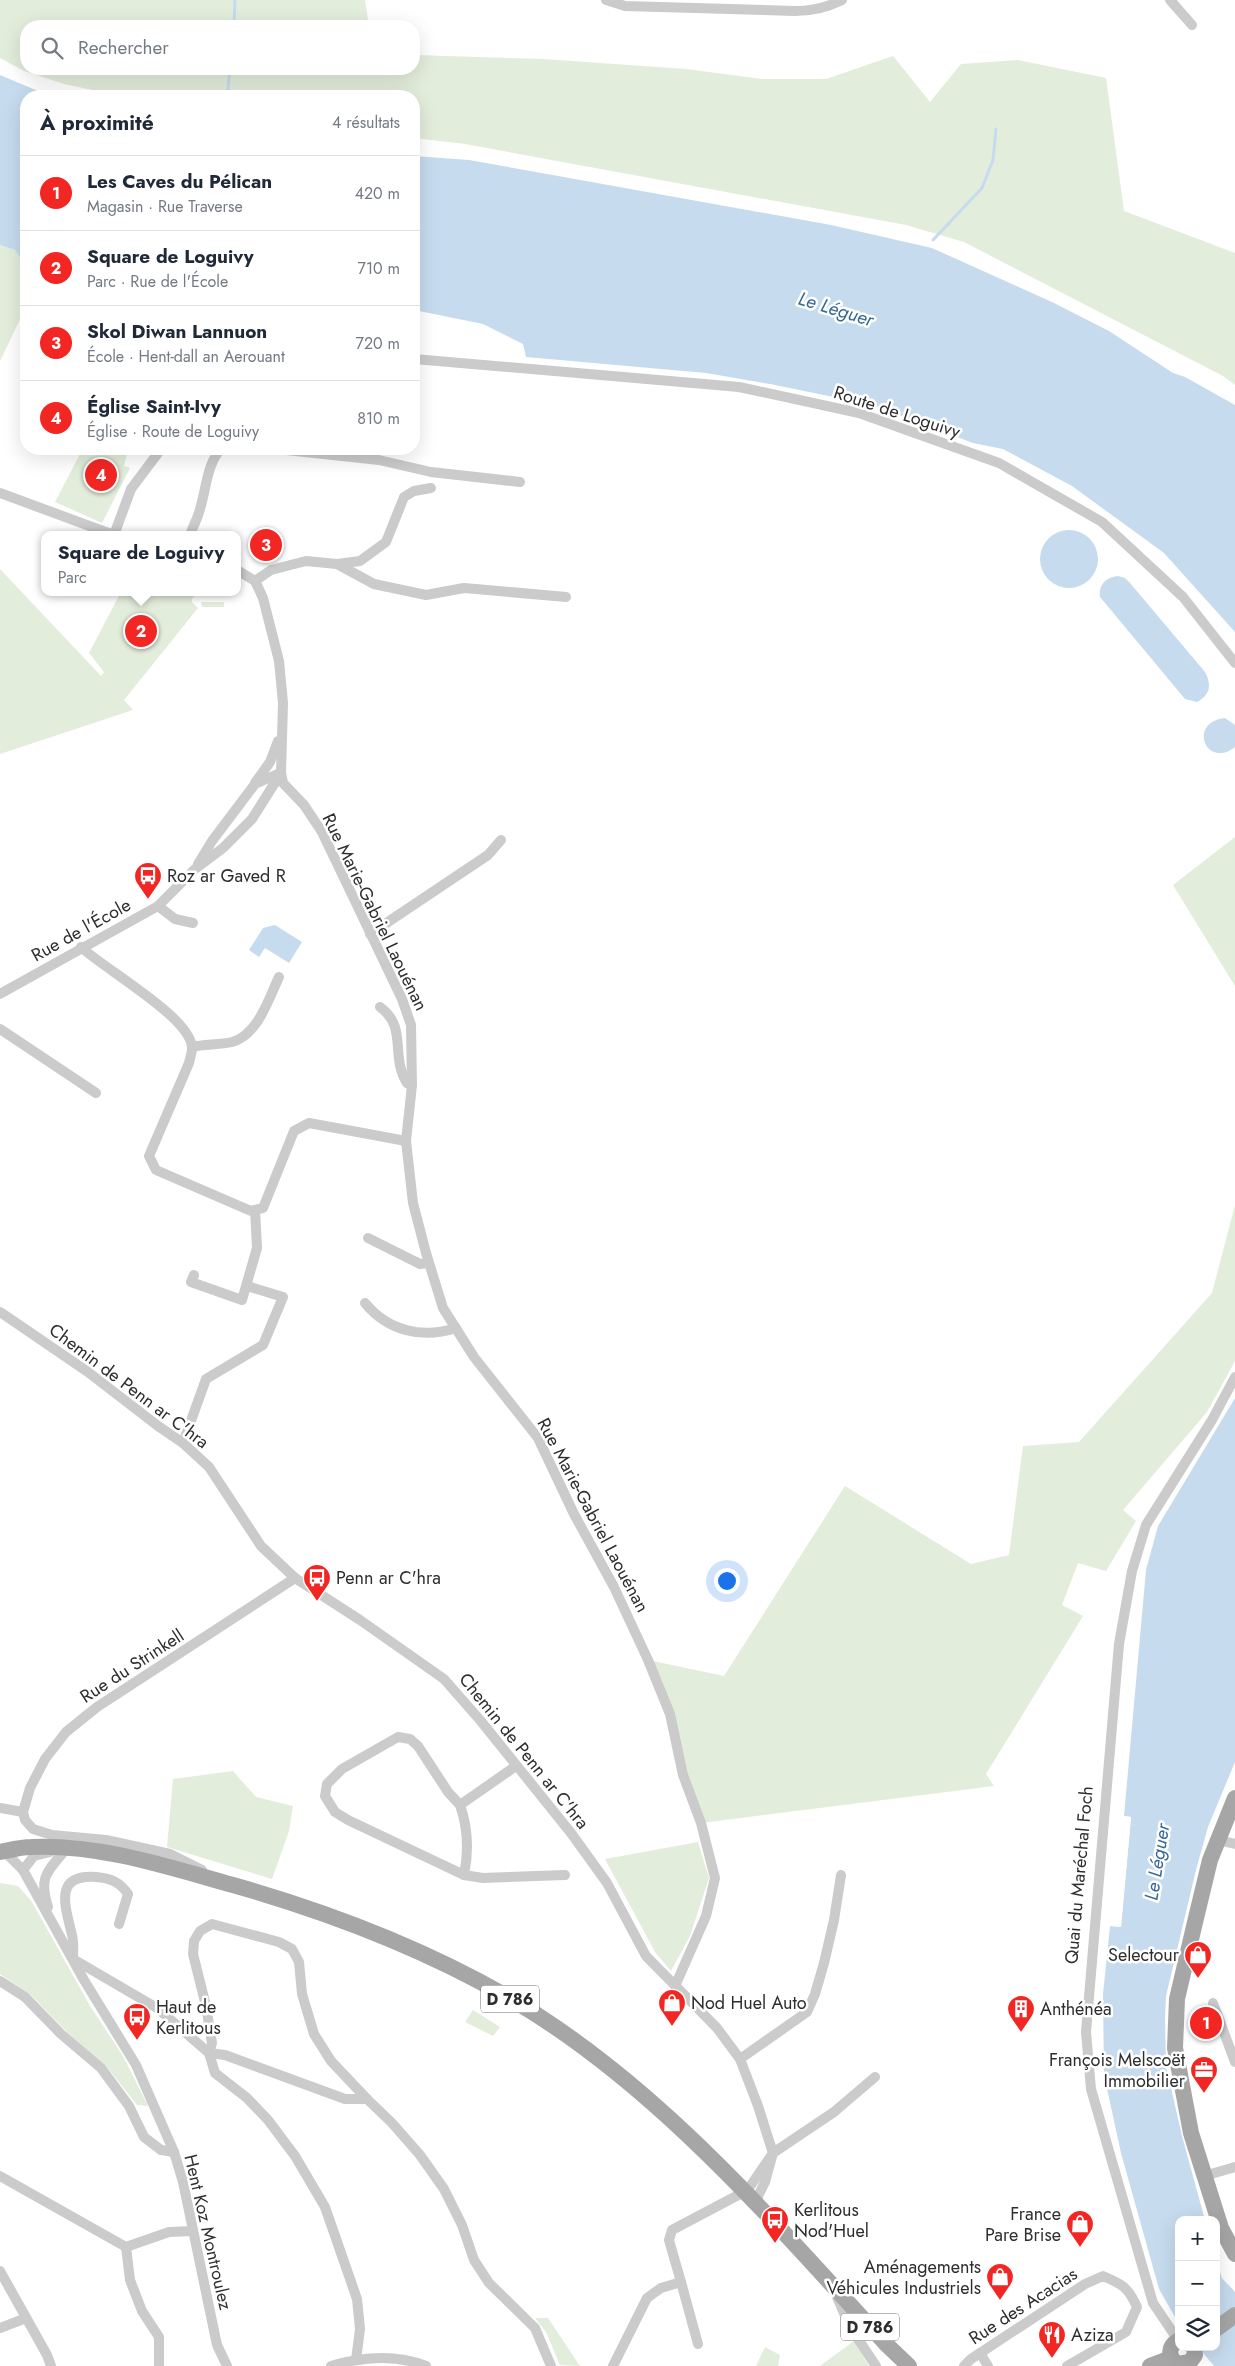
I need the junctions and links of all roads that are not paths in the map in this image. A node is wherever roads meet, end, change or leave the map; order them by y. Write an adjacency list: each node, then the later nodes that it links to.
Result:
1 (606, 0): 2 (street)
2 (842, 0)
3 (1170, 0): 4 (street)
4 (1192, 25)
5 (420, 360): 19 (street, Route de Loguivy)
6 (156, 455): 13 (street)
7 (215, 455): 14 (street)
8 (333, 455): 9 (street)
9 (520, 482)
10 (431, 488): 15 (street)
11 (0, 493): 12 (street)
12 (103, 531)
13 (115, 531)
14 (192, 531)
15 (337, 564): 17 (street); 18 (street)
16 (241, 573): 17 (street)
17 (254, 581): 20 (street)
18 (566, 598)
19 (1235, 663)
20 (282, 703): 21 (street); 22 (street)
21 (281, 772): 22 (street, Rue de l'École); 24 (street, Rue de l'École); 27 (street, Rue Marie-Gabriel Laouénan)
22 (255, 784): 24 (street, Rue de l'École)
23 (501, 840): 27 (street)
24 (195, 869): 25 (street, Rue de l'École)
25 (158, 906): 26 (street); 28 (street, Rue de l'École)
26 (193, 922)
27 (370, 934): 34 (street, Rue Marie-Gabriel Laouénan)
28 (81, 947): 30 (street, Rue de l'École); 33 (street)
29 (279, 977): 33 (street)
30 (0, 994)
31 (380, 1007): 34 (street)
32 (0, 1029): 35 (street)
33 (192, 1047): 37 (street)
34 (412, 1085): 36 (street, Rue Marie-Gabriel Laouénan)
35 (96, 1094)
36 (406, 1141): 37 (street); 39 (street, Rue Marie-Gabriel Laouénan)
37 (259, 1209): 41 (street)
38 (368, 1238): 39 (street)
39 (428, 1263): 44 (street, Rue Marie-Gabriel Laouénan)
40 (194, 1275): 41 (street)
41 (247, 1286): 46 (street)
42 (365, 1304): 44 (street)
43 (0, 1312): 46 (street, Chemin de Penn ar C'hra)
44 (456, 1328): 66 (street, Rue Marie-Gabriel Laouénan)
45 (1235, 1377): 89 (street, Quai du Maréchal Foch)
46 (183, 1443): 47 (street, Chemin de Penn ar C'hra)
47 (295, 1578): 48 (street, Chemin de Penn ar C'hra); 52 (street, Rue du Strinkell)
48 (516, 1766): 50 (street); 66 (street, Chemin de Penn ar C'hra)
49 (1235, 1798): 53 (main road)
50 (460, 1805): 58 (street); 58 (street)
51 (0, 1808): 52 (street)
52 (23, 1812): 61 (street)
53 (1218, 1840): 54 (street); 77 (main road)
54 (1235, 1844)
55 (67, 1848): 56 (main road, D 786); 57 (street); 61 (main road, D 786); 62 (street, Hent Koz Montroulez)
56 (2, 1851): 57 (street, Hent Koz Montroulez)
57 (23, 1870): 62 (street, Hent Koz Montroulez)
58 (464, 1875): 59 (street)
59 (565, 1875)
60 (841, 1875): 69 (street)
61 (229, 1884): 78 (main road, D 786)
62 (53, 1922): 64 (street, Hent Koz Montroulez)
63 (119, 1924): 64 (street)
64 (73, 1959): 68 (street); 73 (street, Hent Koz Montroulez)
65 (0, 1981): 73 (street)
66 (675, 1986): 69 (street, Chemin de Penn ar C'hra)
67 (1213, 2003): 70 (street)
68 (210, 2053): 72 (street); 72 (street); 95 (street)
69 (740, 2059): 74 (street, Chemin de Penn ar C'hra)
70 (1235, 2062)
71 (875, 2078): 74 (street)
72 (367, 2099): 103 (street)
73 (174, 2152): 79 (street, Hent Koz Montroulez)
74 (773, 2153): 78 (street)
75 (1235, 2167): 77 (street)
76 (0, 2176): 80 (street)
77 (1204, 2176): 81 (main road)
78 (748, 2197): 83 (street); 84 (main road, D 786)
79 (193, 2231): 80 (street); 100 (street, Hent Koz Montroulez)
80 (126, 2247): 99 (street)
81 (1235, 2254)
82 (0, 2271): 86 (street)
83 (681, 2282): 91 (street); 104 (street)
84 (833, 2287): 105 (street); 106 (main road, D 786)
85 (1235, 2314): 87 (main road)
86 (26, 2318): 88 (street); 98 (street)
87 (1220, 2326)
88 (0, 2328)
89 (1175, 2336)
90 (1175, 2343): 93 (main road)
91 (698, 2344)
92 (980, 2353): 97 (street, Rue des Acacias); 107 (street); 108 (street, Rue des Acacias)
93 (1171, 2358): 94 (main road); 109 (main road)
94 (1193, 2358)
95 (356, 2360): 96 (street); 101 (street)
96 (369, 2362): 102 (street)
97 (967, 2364)
98 (51, 2366)
99 (159, 2366)
100 (227, 2366)
101 (331, 2366)
102 (426, 2366)
103 (551, 2366)
104 (613, 2366)
105 (876, 2366)
106 (910, 2366)
107 (988, 2366)
108 (1067, 2366)
109 (1150, 2366)

